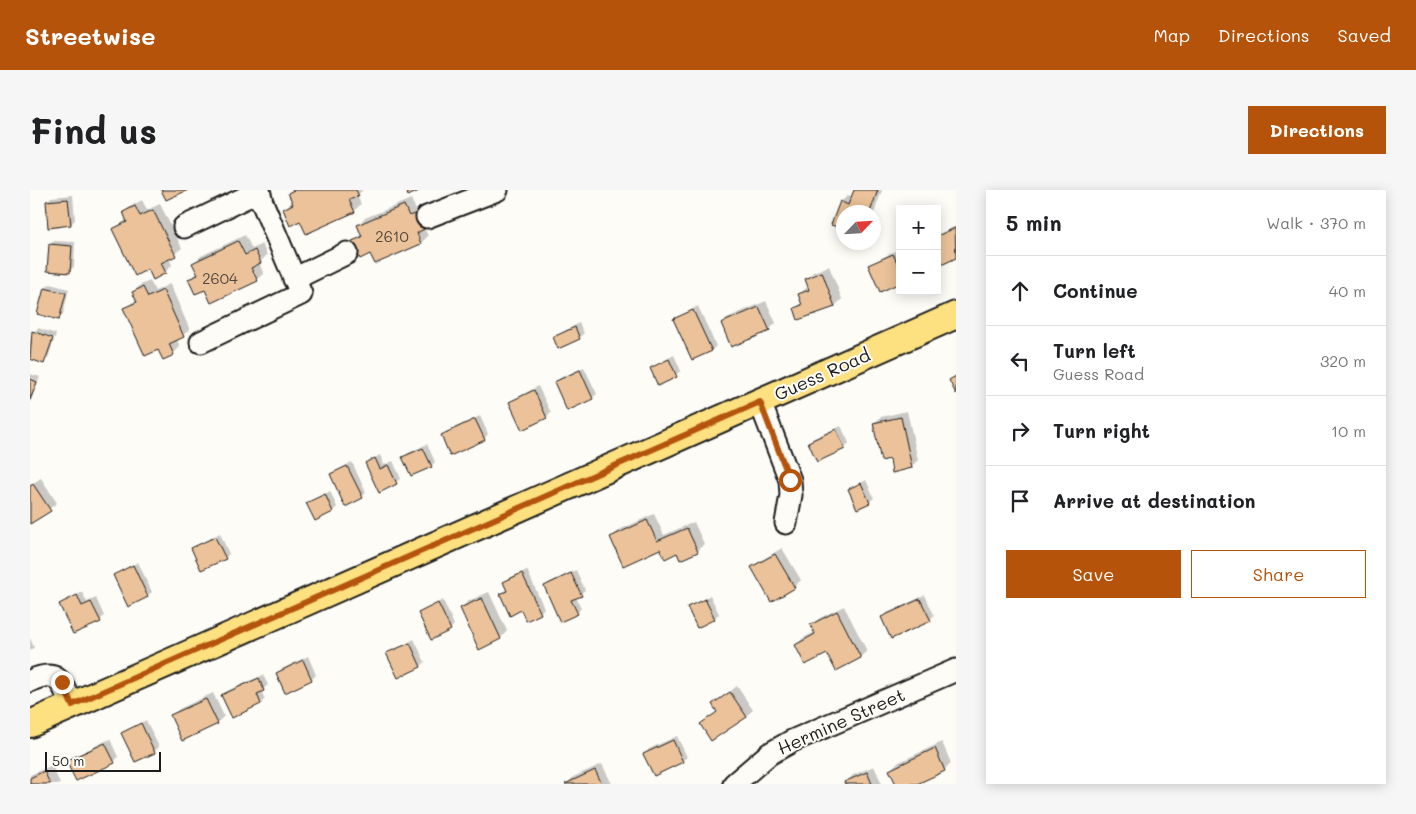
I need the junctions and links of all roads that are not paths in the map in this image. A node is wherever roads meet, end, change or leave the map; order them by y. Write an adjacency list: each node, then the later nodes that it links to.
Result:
1 (259, 190): 4 (street); 6 (street)
2 (497, 190): 3 (street)
3 (427, 217)
4 (184, 227)
5 (348, 253): 6 (street)
6 (294, 279): 8 (street)
7 (956, 314): 9 (main road, Guess Road)
8 (201, 342)
9 (760, 402): 10 (street); 13 (main road, Guess Road)
10 (786, 523)
11 (956, 670): 15 (street, Hermine Street)
12 (30, 681): 13 (street)
13 (72, 705): 14 (main road, Guess Road)
14 (30, 724)
15 (734, 784)

